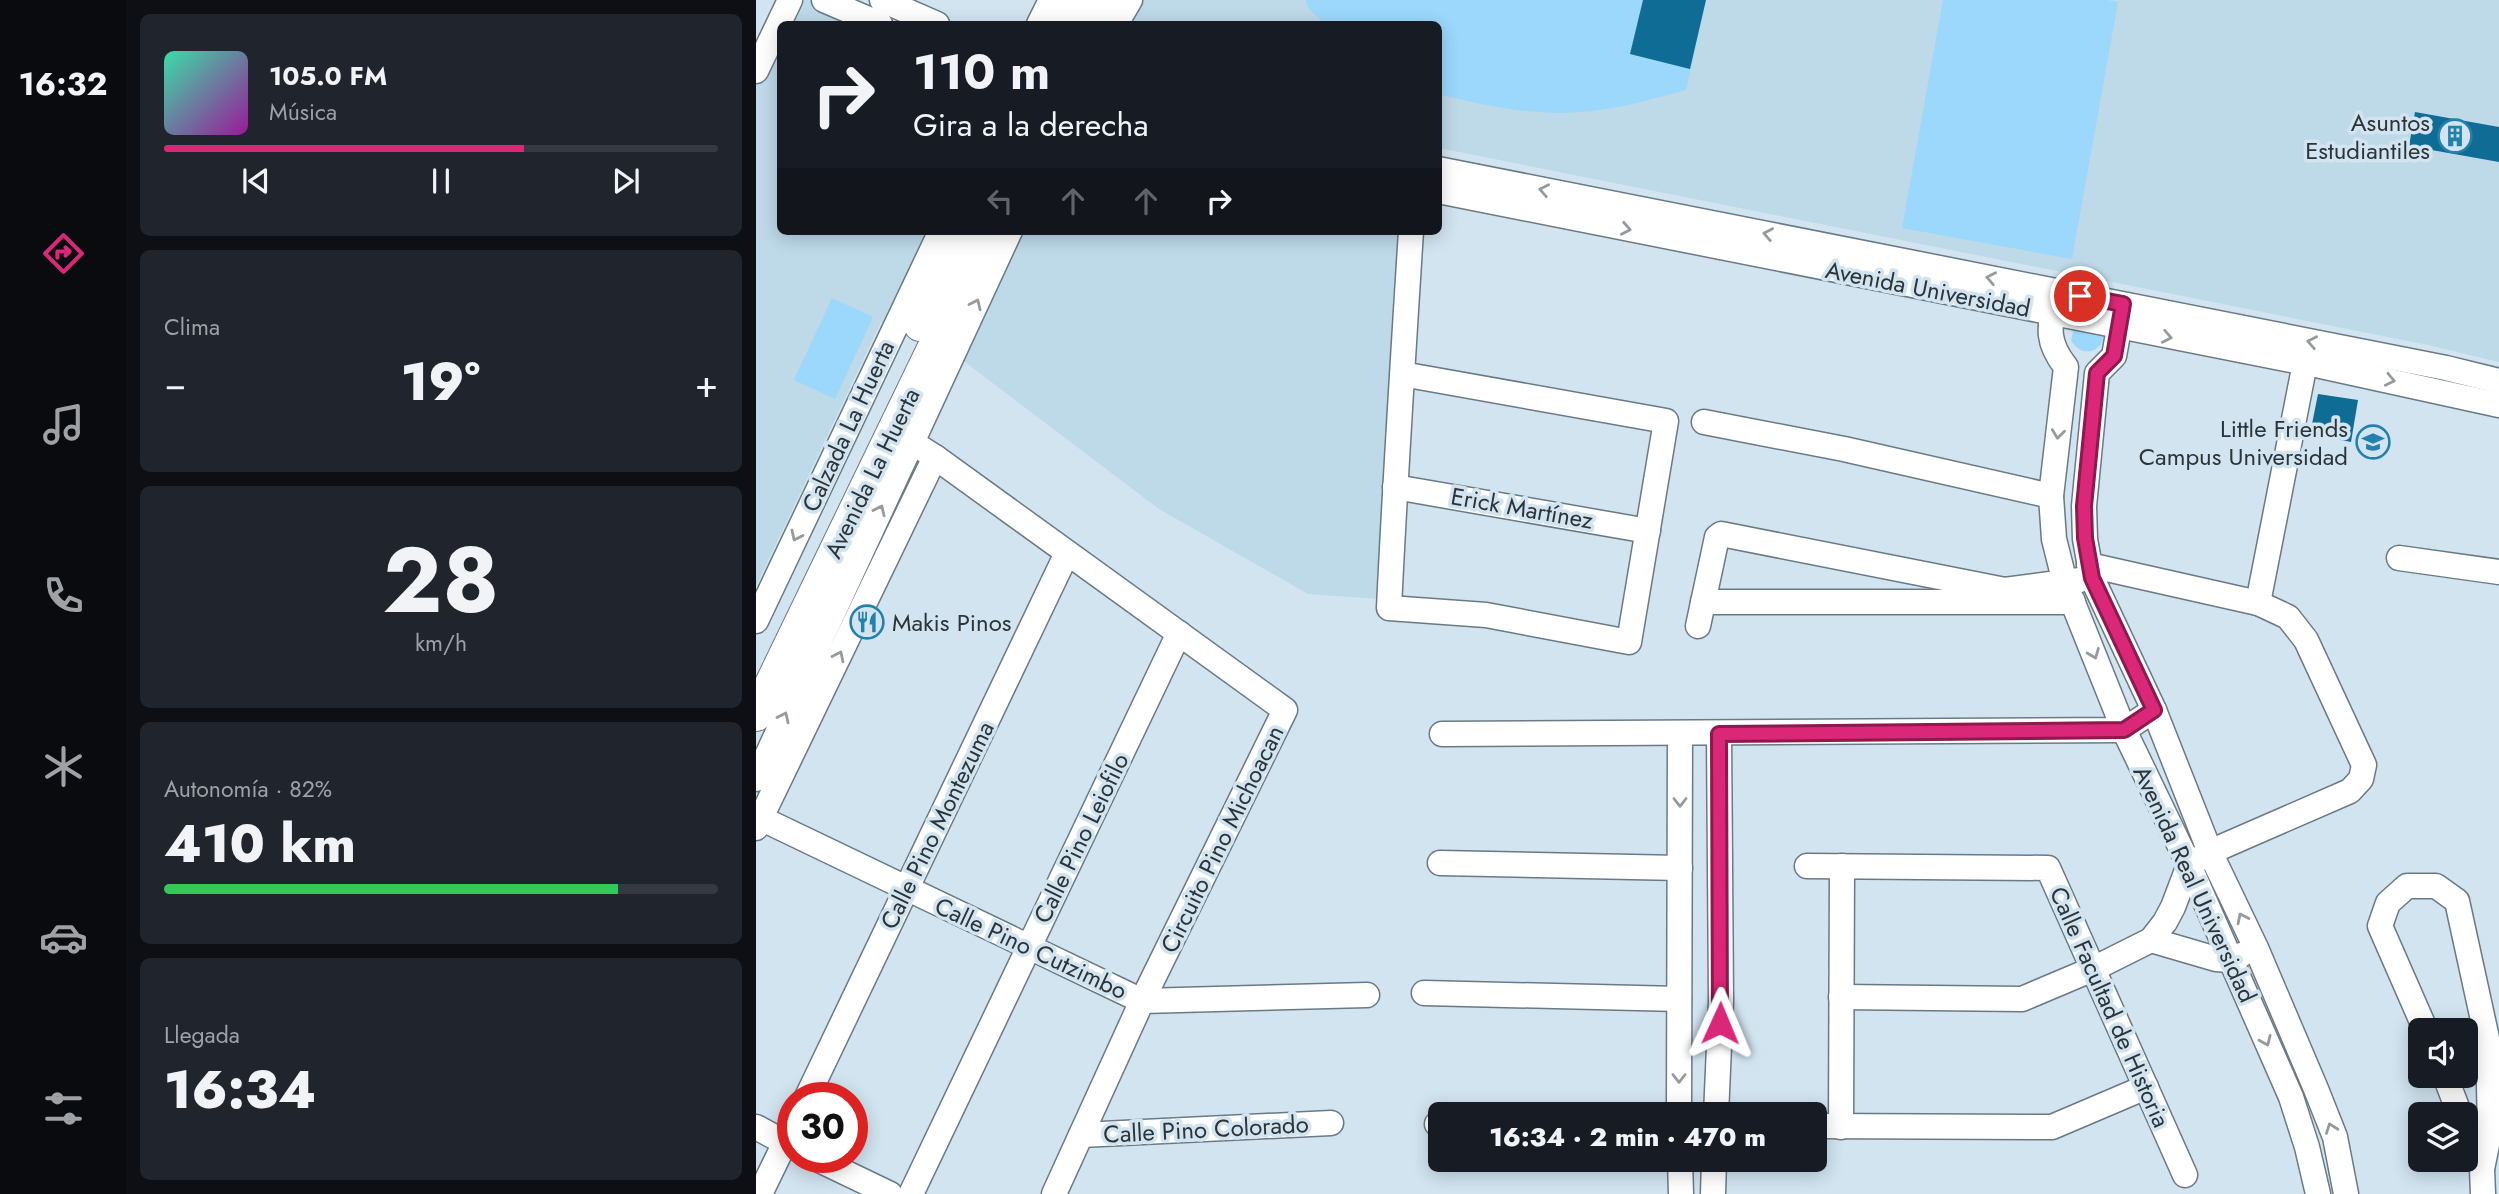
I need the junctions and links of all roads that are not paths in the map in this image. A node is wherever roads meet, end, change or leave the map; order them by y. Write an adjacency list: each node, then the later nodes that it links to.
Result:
1 (789, 0): 8 (street)
2 (824, 0): 9 (street)
3 (881, 0): 10 (street)
4 (1051, 0): 11 (street)
5 (1072, 0): 12 (main road)
6 (1103, 0): 13 (main road)
7 (1130, 0): 14 (street)
8 (779, 21)
9 (873, 21)
10 (922, 21)
11 (1040, 21)
12 (1062, 21)
13 (1093, 21)
14 (1118, 21)
15 (777, 26): 16 (street)
16 (756, 71)
17 (1442, 170): 24 (street, Avenida Universidad, one-way to 17)
18 (1442, 192): 24 (street, Avenida Universidad, one-way to 24)
19 (939, 235): 43 (street, Calzada La Huerta, one-way to 43)
20 (962, 235): 45 (main road, Avenida La Huerta)
21 (988, 235): 31 (main road, Avenida La Huerta)
22 (1008, 235): 31 (street, one-way to 22)
23 (1411, 235): 27 (street)
24 (2055, 302): 25 (street, Avenida Universidad); 34 (street, Avenida Real Universidad, one-way to 34)
25 (2121, 316): 26 (street, Avenida Universidad, one-way to 26); 28 (street, Avenida Universidad, one-way to 25); 38 (street, Avenida Real Universidad)
26 (2305, 363): 29 (street, Avenida Universidad, one-way to 29); 42 (street)
27 (1402, 374): 33 (street); 35 (street)
28 (2499, 381)
29 (2499, 405)
30 (1704, 422): 34 (street)
31 (902, 436): 32 (street, Circuito Pino Michoacan); 47 (main road, Avenida La Huerta); 52 (street, one-way to 31)
32 (935, 457): 36 (street, Circuito Pino Michoacan); 53 (street, one-way to 32)
33 (1396, 479): 35 (street, Erick Martínez); 35 (street)
34 (2051, 496): 40 (street, Avenida Real Universidad)
35 (1648, 531)
36 (1067, 553): 44 (street, Circuito Pino Michoacan); 60 (street, Calle Pino Montezuma)
37 (2399, 558): 39 (street)
38 (2091, 572): 40 (street); 42 (street); 46 (street, Avenida Real Universidad)
39 (2499, 572)
40 (2069, 592): 41 (street); 48 (street, Avenida Real Universidad, one-way to 48)
41 (2005, 597): 41 (street)
42 (2259, 603): 54 (street)
43 (756, 621)
44 (1179, 633): 62 (street, Calle Pino Leiofilo); 70 (street, Circuito Pino Michoacan)
45 (756, 671)
46 (2154, 710): 48 (street); 54 (street, Avenida Real Universidad)
47 (756, 715)
48 (2124, 730): 51 (street); 56 (street, Avenida Real Universidad)
49 (1442, 734): 50 (street)
50 (1680, 734): 51 (street); 59 (street, one-way to 59)
51 (1719, 734): 75 (street)
52 (756, 779)
53 (758, 820): 60 (street, Calle Pino Cutzimbo)
54 (2210, 852): 56 (street); 63 (street, Avenida Real Universidad, one-way to 54)
55 (1440, 863): 59 (street)
56 (2189, 864): 61 (street); 64 (street, Avenida Real Universidad)
57 (1807, 866): 58 (street, Calle Facultad de Historia)
58 (1842, 866): 65 (street, Calle Facultad de Historia); 68 (street)
59 (1680, 868): 69 (street)
60 (907, 888): 62 (street, Calle Pino Cutzimbo); 72 (street, Calle Pino Montezuma)
61 (2151, 940): 64 (street); 65 (street)
62 (1029, 947): 70 (street, Calle Pino Cutzimbo); 91 (street, Calle Pino Leiofilo)
63 (2256, 948): 64 (street); 96 (street, Avenida Real Universidad, one-way to 63)
64 (2231, 960): 95 (street, Avenida Real Universidad, one-way to 95)
65 (2093, 969): 68 (street); 73 (street, Calle Facultad de Historia)
66 (1423, 993): 69 (street)
67 (1367, 995): 70 (street, Calle Pino Cutzimbo)
68 (1841, 997): 78 (street)
69 (1679, 999): 74 (street, one-way to 74)
70 (1142, 1001): 81 (street, Circuito Pino Michoacan)
71 (2420, 1018): 84 (street)
72 (814, 1082)
73 (2146, 1087): 78 (street); 88 (street, Calle Facultad de Historia)
74 (1679, 1102)
75 (1717, 1102)
76 (1331, 1123): 81 (street, Calle Pino Colorado)
77 (1827, 1126): 78 (street)
78 (1841, 1127)
79 (756, 1128): 80 (street)
80 (777, 1135)
81 (1081, 1135): 92 (street, Circuito Pino Michoacan)
82 (2478, 1159): 84 (street)
83 (777, 1163): 89 (street)
84 (2482, 1169): 97 (street)
85 (1680, 1172): 93 (street)
86 (1714, 1172): 94 (street)
87 (846, 1173): 90 (street)
88 (2185, 1175)
89 (760, 1194)
90 (890, 1194)
91 (911, 1194)
92 (1054, 1194)
93 (1681, 1194)
94 (1713, 1194)
95 (2318, 1194)
96 (2346, 1194)
97 (2483, 1194)

